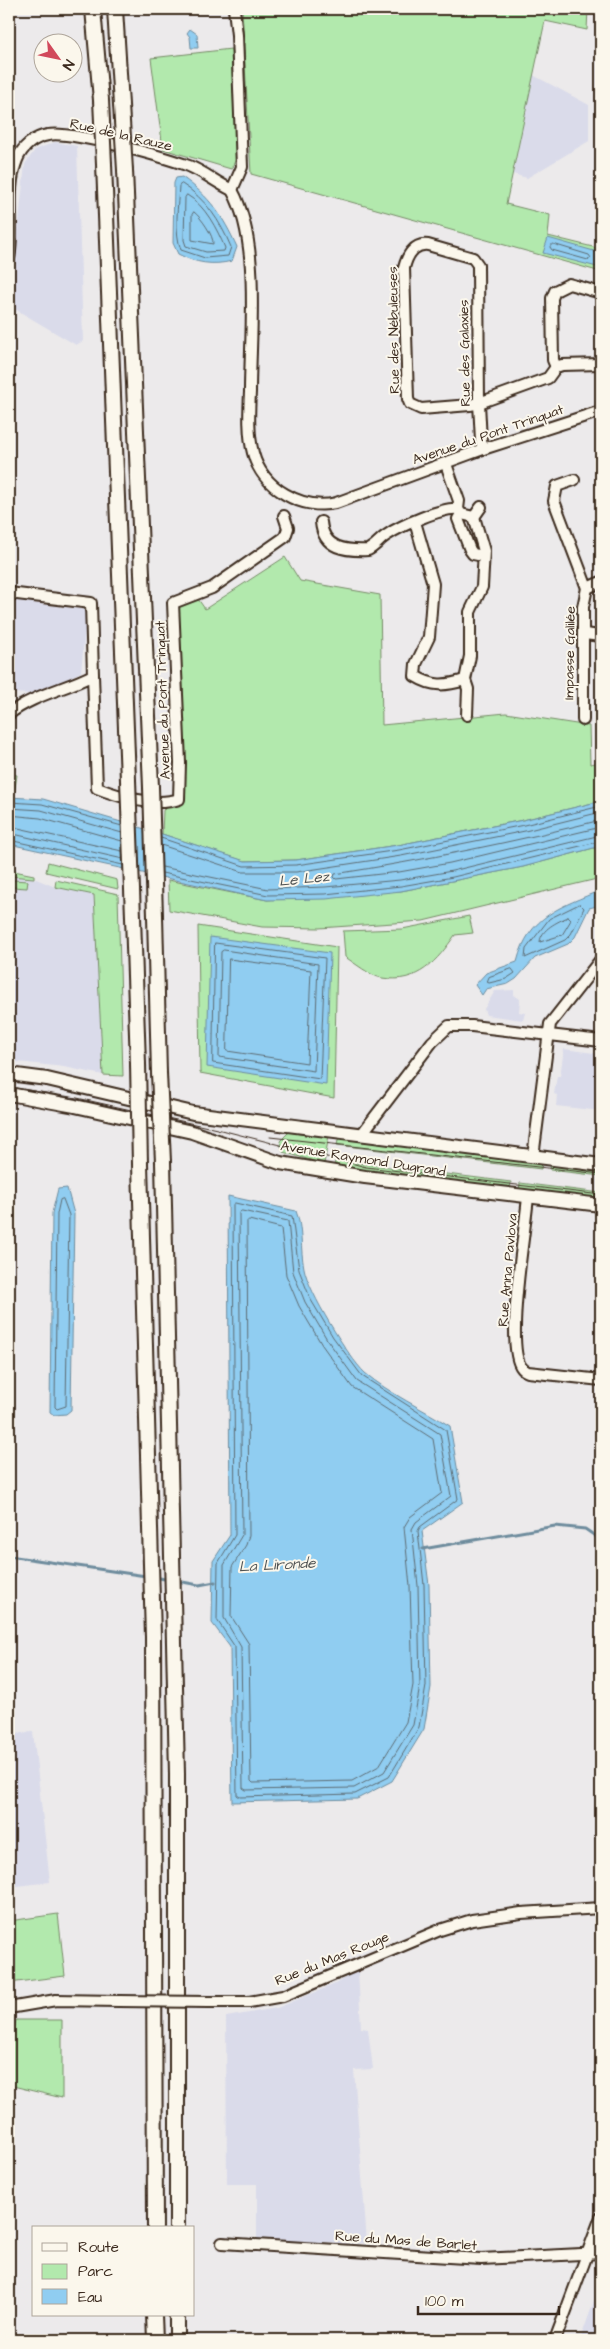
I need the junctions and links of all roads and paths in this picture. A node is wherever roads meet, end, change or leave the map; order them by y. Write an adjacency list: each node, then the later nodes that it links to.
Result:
1 (93, 9): 46 (highway, bridge)
2 (115, 9): 47 (highway, bridge)
3 (234, 9): 4 (street)
4 (232, 190): 5 (street, Rue de la Rauze); 13 (street, Avenue du Pont Trinquat)
5 (9, 258)
6 (473, 258): 10 (street, Rue des Galaxies); 10 (street, Rue des Nébuleuses)
7 (601, 293): 9 (street)
8 (601, 364): 9 (street)
9 (556, 366): 10 (street)
10 (479, 403): 12 (street, Rue des Galaxies)
11 (601, 411): 12 (street, Avenue du Pont Trinquat)
12 (484, 449): 13 (street, Avenue du Pont Trinquat)
13 (446, 464): 16 (street)
14 (574, 480): 23 (street)
15 (481, 507): 18 (street)
16 (459, 511): 18 (street); 20 (street); 21 (street)
17 (284, 516): 27 (street, Avenue du Pont Trinquat)
18 (474, 517): 21 (street)
19 (321, 522): 20 (street)
20 (415, 522): 28 (street)
21 (482, 556): 28 (street)
22 (601, 582): 23 (street)
23 (587, 588): 25 (street, Impasse Galilée)
24 (9, 592): 27 (street)
25 (584, 634): 26 (street); 31 (street, Impasse Galilée)
26 (601, 636)
27 (93, 675): 29 (street)
28 (465, 680): 30 (street)
29 (9, 714)
30 (467, 715)
31 (583, 720)
32 (601, 959): 33 (street)
33 (548, 1035): 34 (street); 37 (street); 38 (street)
34 (601, 1041)
35 (9, 1074): 37 (main road, Avenue Raymond Dugrand)
36 (9, 1094): 40 (main road, Avenue Raymond Dugrand)
37 (361, 1135): 38 (main road, Avenue Raymond Dugrand)
38 (533, 1157): 39 (main road, Avenue Raymond Dugrand)
39 (601, 1165)
40 (528, 1196): 41 (main road, Avenue Raymond Dugrand); 42 (street, Rue Anna Pavlova)
41 (601, 1205)
42 (601, 1380)
43 (601, 1908): 44 (street, Rue du Mas Rouge, bridge)
44 (9, 2008)
45 (601, 2217): 50 (street)
46 (155, 2226)
47 (177, 2226)
48 (222, 2243): 50 (street, Rue du Mas de Barlet)
49 (601, 2253): 50 (street, Rue du Mas de Barlet)
50 (588, 2254): 55 (street)
51 (154, 2316): 53 (highway)
52 (176, 2316): 54 (highway)
53 (154, 2340)
54 (177, 2340)
55 (556, 2340)

